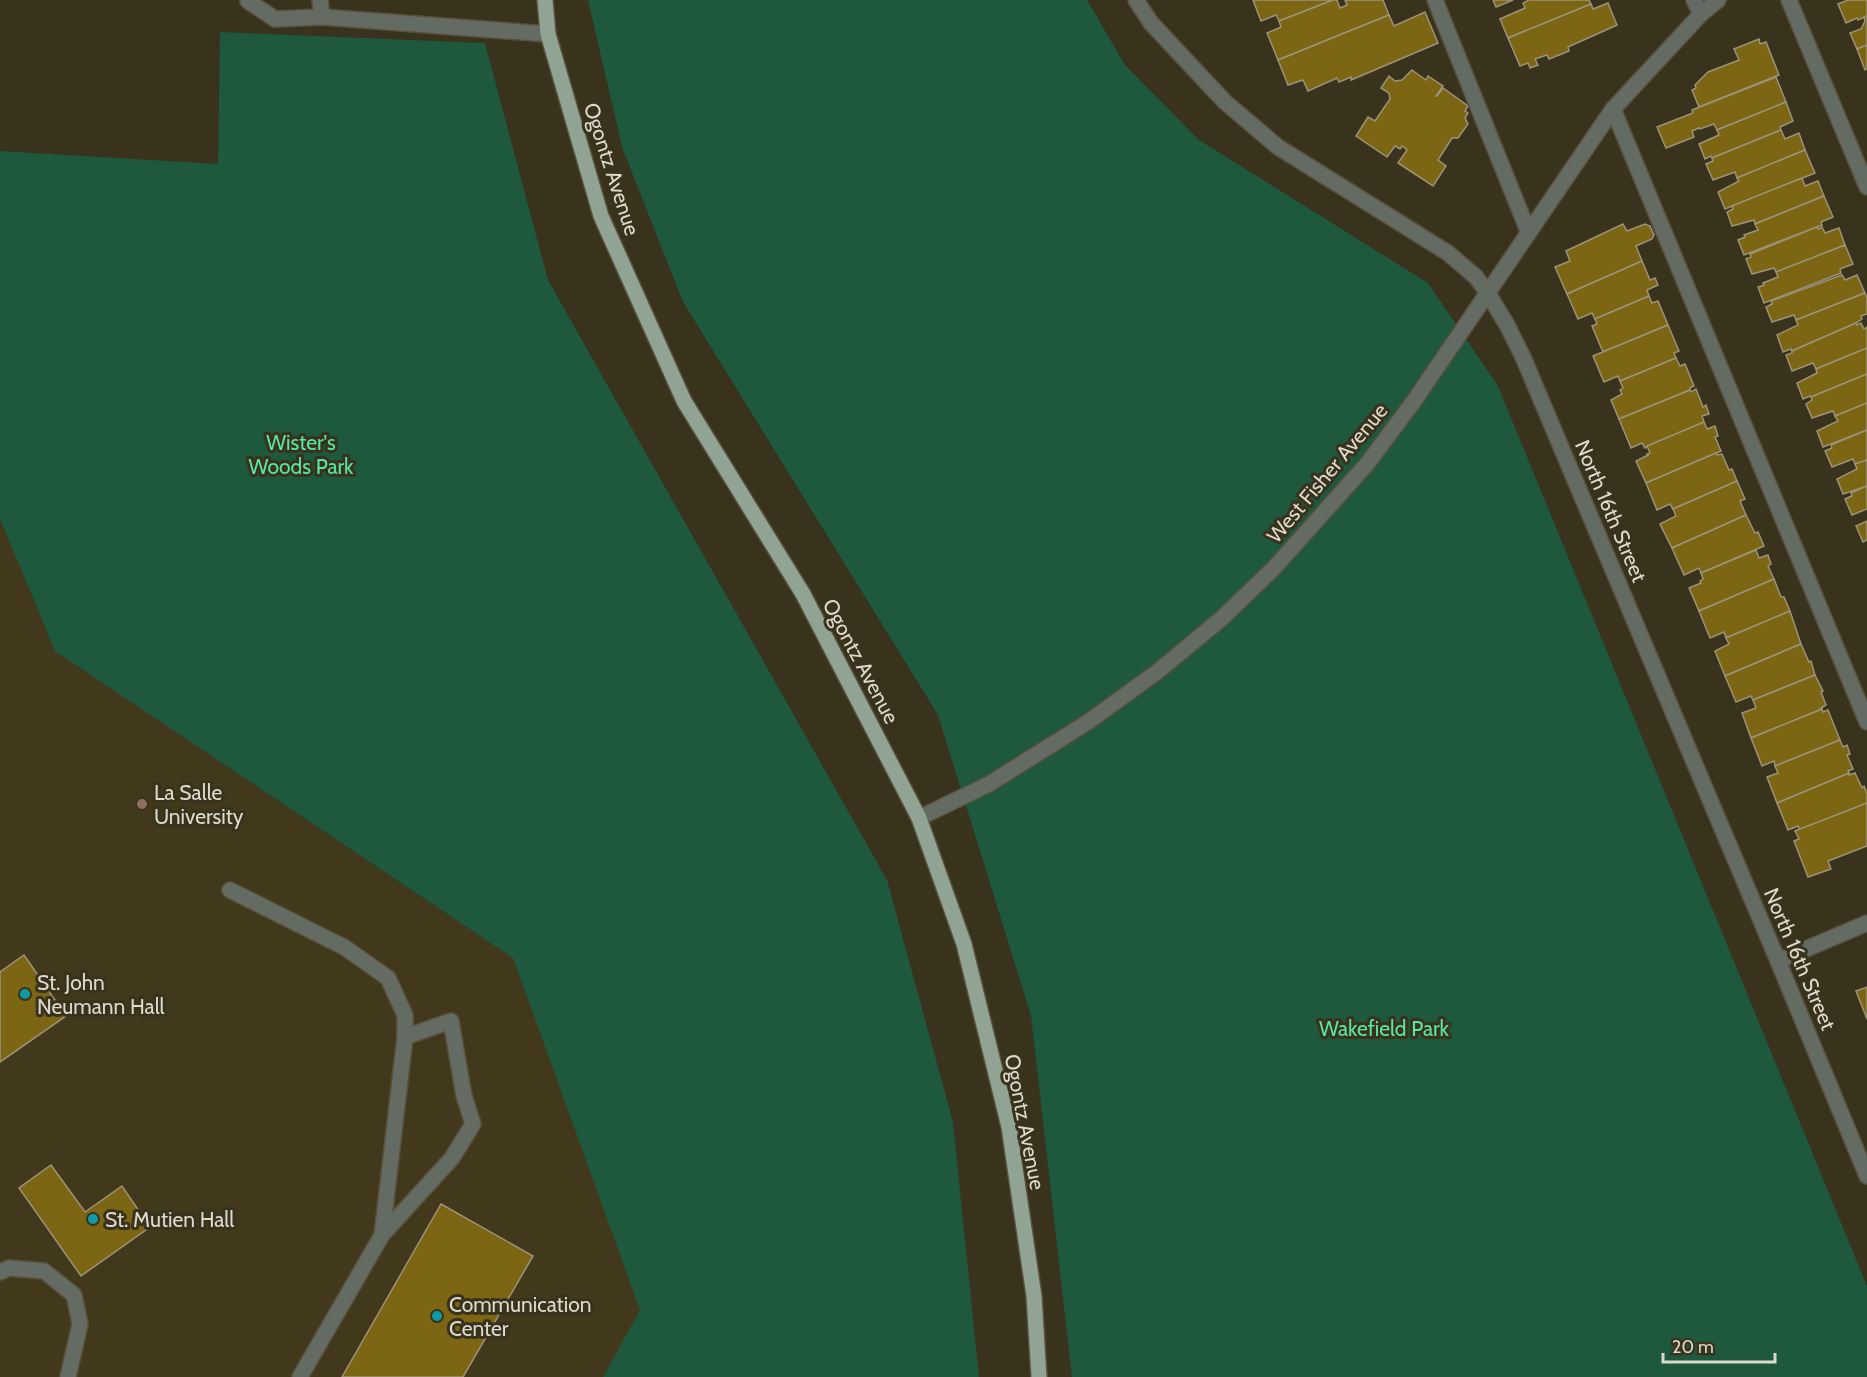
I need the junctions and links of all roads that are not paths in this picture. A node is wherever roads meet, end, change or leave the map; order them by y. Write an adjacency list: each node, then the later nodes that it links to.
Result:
1 (320, 0): 10 (street)
2 (546, 0): 11 (main road, Ogontz Avenue)
3 (1136, 0): 15 (street, North 16th Street)
4 (1435, 0): 14 (street)
5 (1694, 0): 9 (street)
6 (1718, 0): 9 (street, West Fisher Avenue)
7 (1789, 0): 13 (street)
8 (248, 1): 10 (street)
9 (1701, 14): 12 (street, West Fisher Avenue)
10 (322, 17): 11 (street)
11 (548, 34): 17 (main road, Ogontz Avenue)
12 (1613, 110): 14 (street, West Fisher Avenue); 16 (street)
13 (1867, 187)
14 (1528, 231): 15 (street, West Fisher Avenue)
15 (1487, 292): 17 (street, West Fisher Avenue); 20 (street, North 16th Street)
16 (1867, 722)
17 (919, 818): 27 (main road, Ogontz Avenue)
18 (230, 890): 21 (street)
19 (1867, 923): 20 (street)
20 (1778, 960): 22 (street, North 16th Street)
21 (405, 1037): 23 (street); 23 (street)
22 (1867, 1176)
23 (382, 1235): 26 (street)
24 (0, 1272): 25 (street)
25 (68, 1377)
26 (300, 1377)
27 (1039, 1377)

